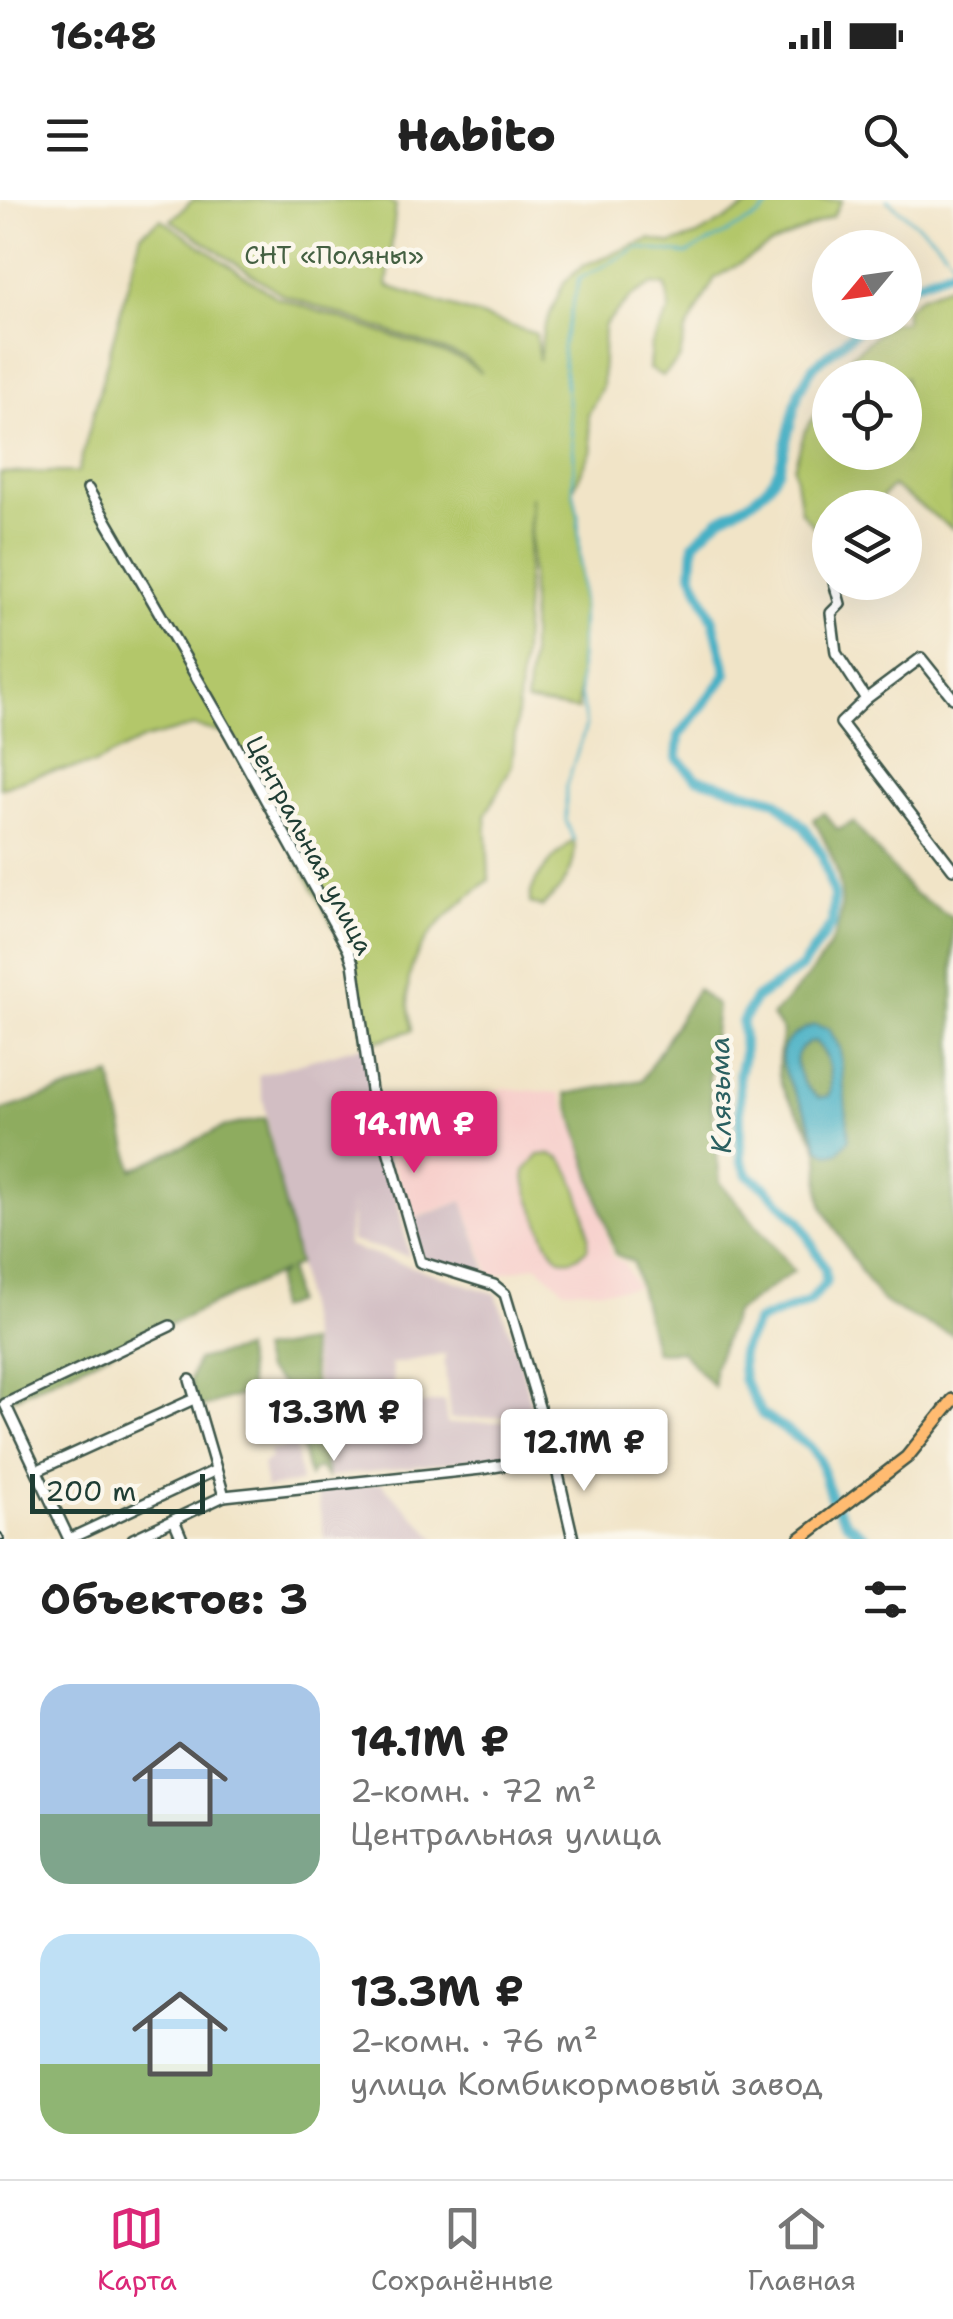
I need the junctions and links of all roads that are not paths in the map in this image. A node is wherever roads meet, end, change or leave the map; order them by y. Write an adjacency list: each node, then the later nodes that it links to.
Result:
1 (88, 489): 10 (street, Центральная улица)
2 (839, 600): 4 (street)
3 (953, 698): 4 (street)
4 (866, 699): 5 (street)
5 (953, 869)
6 (170, 1326): 11 (street)
7 (190, 1380): 8 (street)
8 (194, 1399): 11 (street); 12 (street)
9 (953, 1400): 19 (main road)
10 (554, 1458): 13 (street); 18 (street, Центральная улица)
11 (38, 1470): 15 (street)
12 (216, 1470): 13 (street); 15 (street)
13 (224, 1496): 14 (street)
14 (174, 1520): 16 (street); 17 (street)
15 (69, 1539)
16 (134, 1539)
17 (182, 1539)
18 (574, 1539)
19 (800, 1539)

